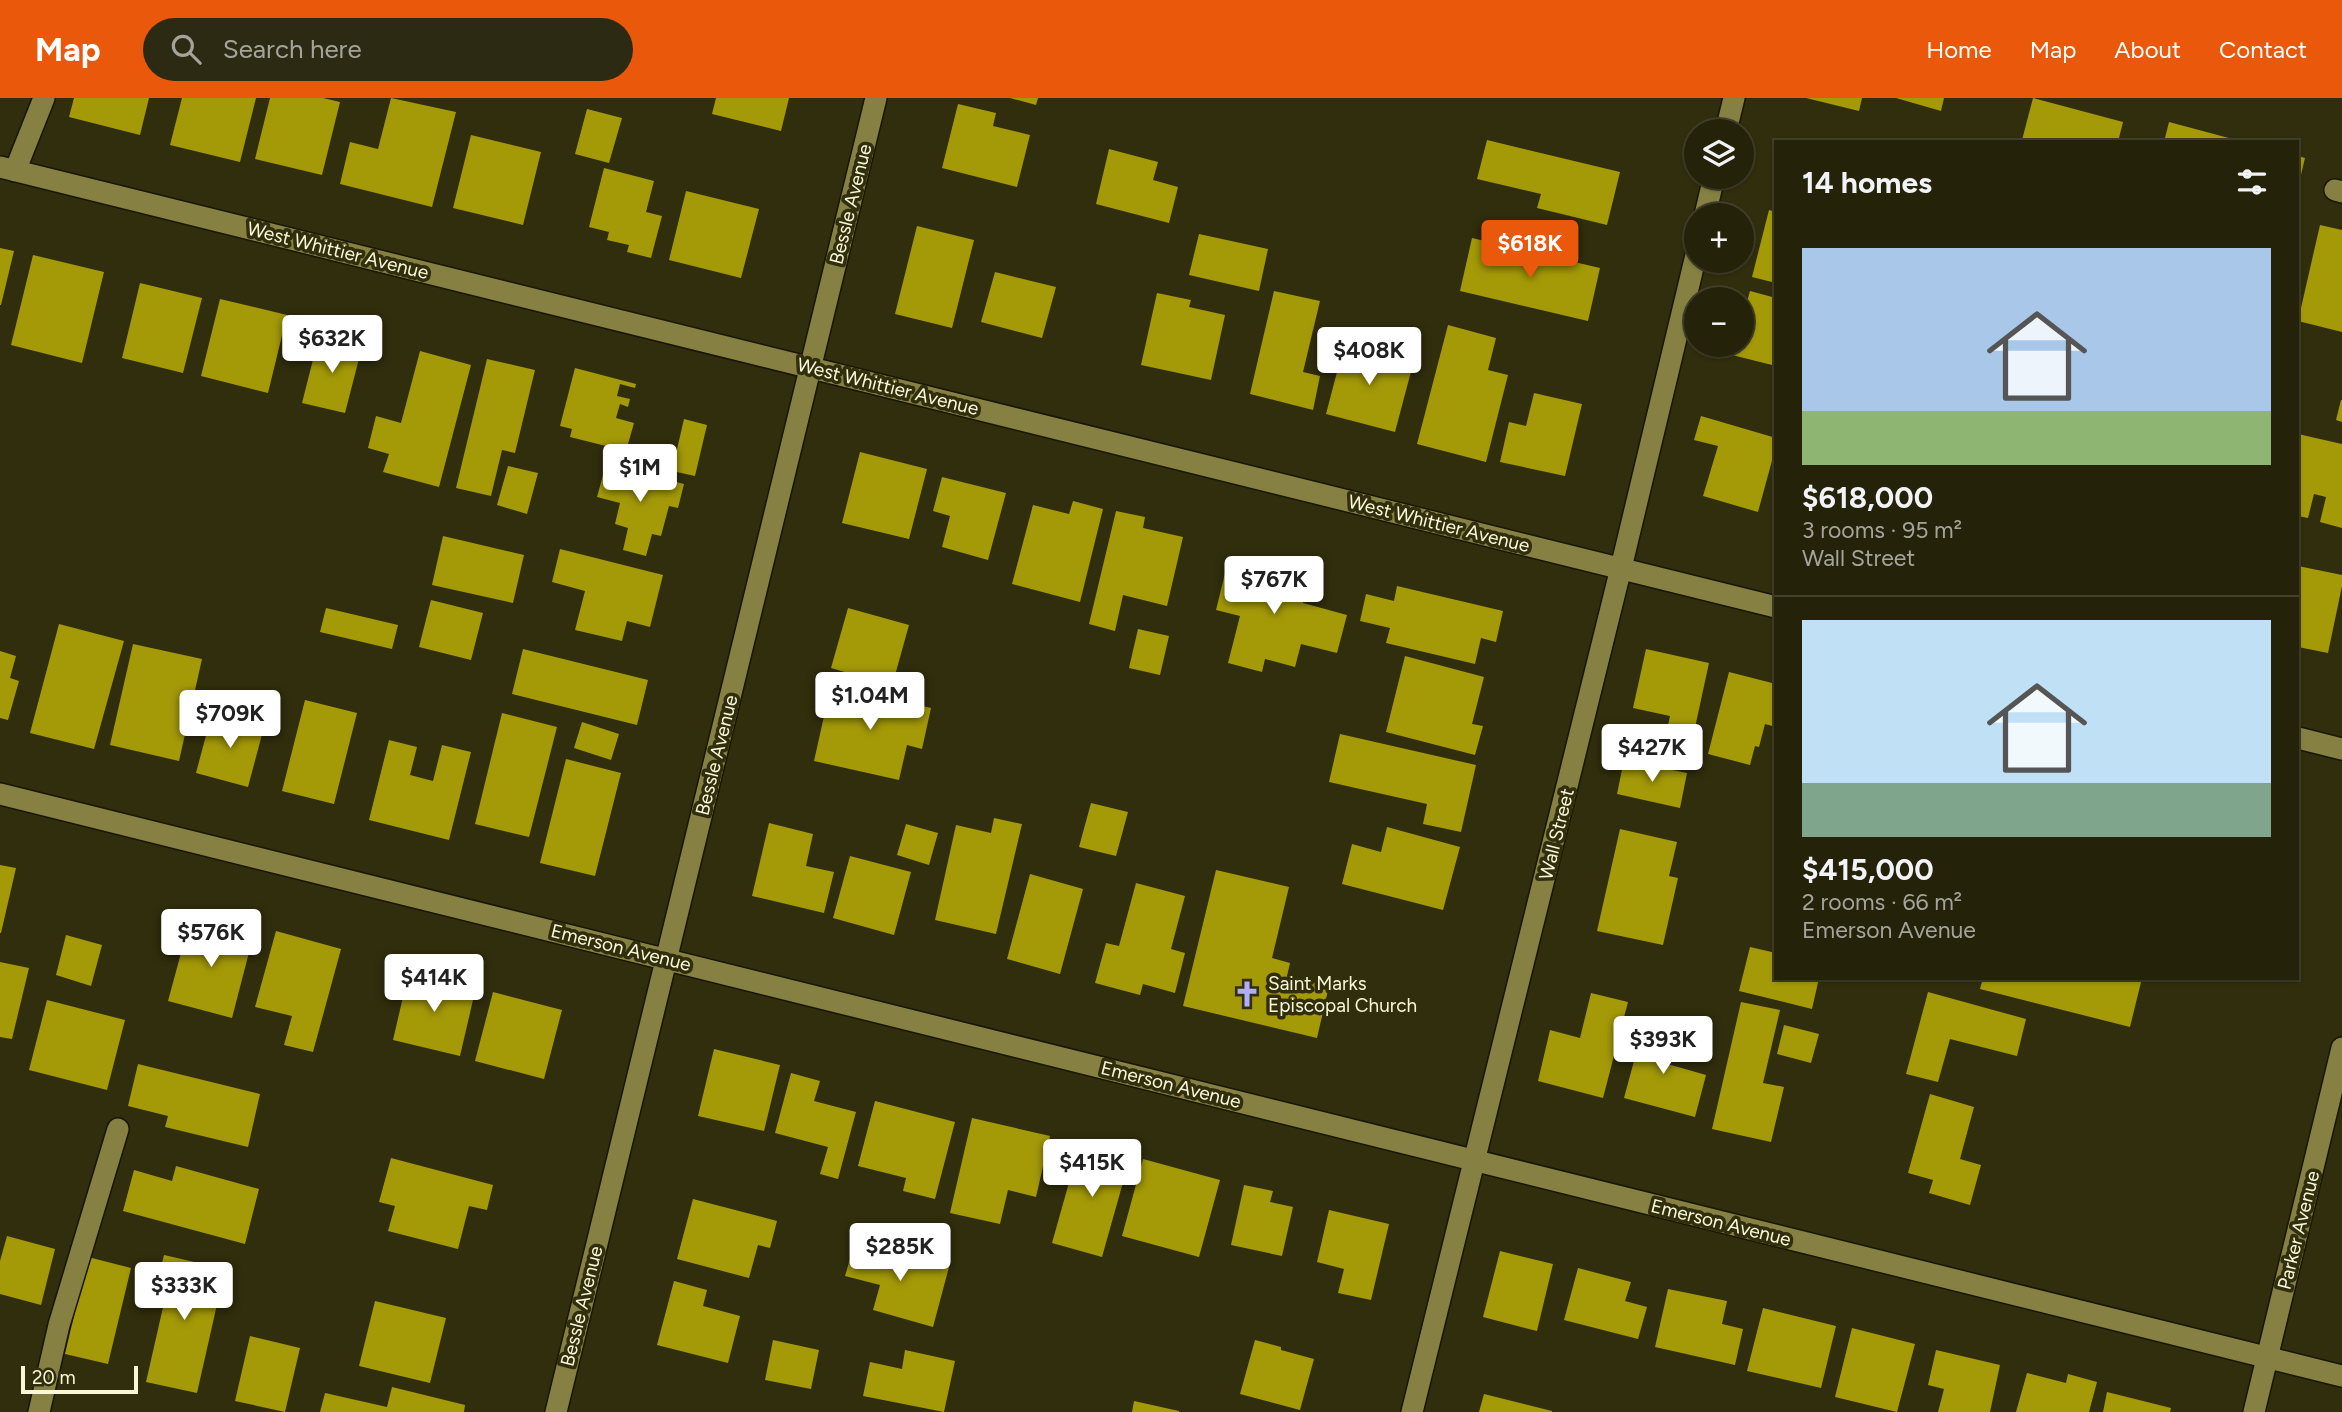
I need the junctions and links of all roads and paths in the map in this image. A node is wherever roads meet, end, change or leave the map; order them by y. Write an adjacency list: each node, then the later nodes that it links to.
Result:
1 (44, 98): 5 (street)
2 (876, 98): 7 (street, Bessle Avenue)
3 (1734, 98): 4 (street)
4 (1729, 119)
5 (8, 169): 7 (street, West Whittier Avenue)
6 (1692, 273): 8 (street, Wall Street)
7 (811, 367): 8 (street, West Whittier Avenue); 13 (street, Bessle Avenue)
8 (1621, 568): 9 (street, West Whittier Avenue); 16 (street, Wall Street)
9 (1774, 606)
10 (2299, 738): 11 (street)
11 (2342, 749)
12 (0, 794): 13 (street, Emerson Avenue)
13 (666, 958): 16 (street, Emerson Avenue); 20 (street, Bessle Avenue)
14 (2342, 1048): 17 (street, Parker Avenue)
15 (118, 1129): 19 (street)
16 (1475, 1161): 17 (street, Emerson Avenue); 21 (street, Wall Street)
17 (2268, 1357): 18 (street, Emerson Avenue); 22 (street, Parker Avenue)
18 (2342, 1376)
19 (38, 1412)
20 (556, 1412)
21 (1412, 1412)
22 (2254, 1412)

